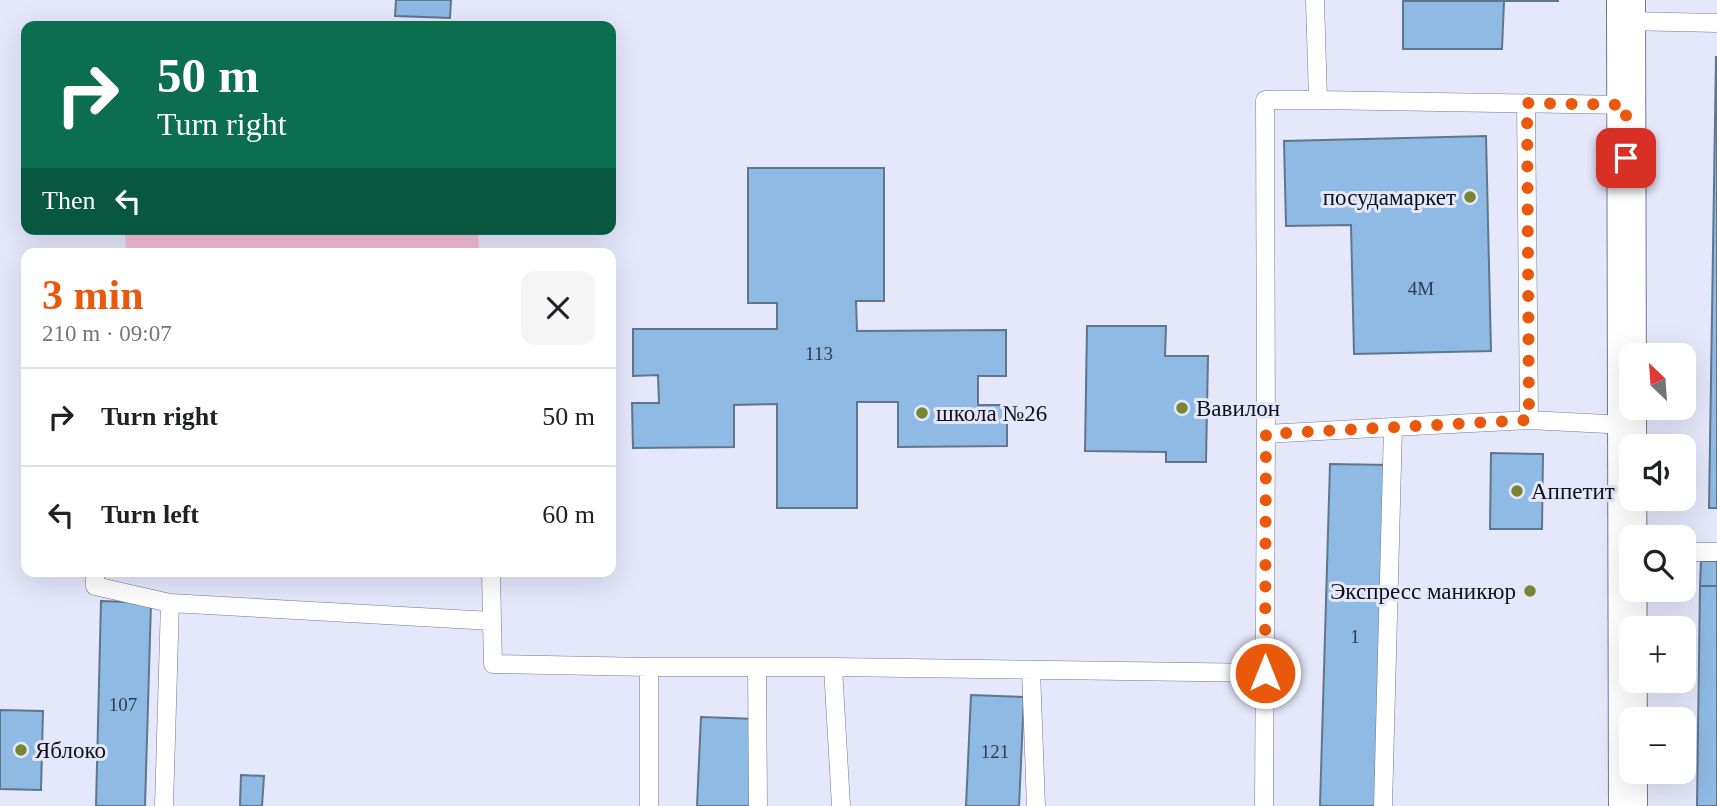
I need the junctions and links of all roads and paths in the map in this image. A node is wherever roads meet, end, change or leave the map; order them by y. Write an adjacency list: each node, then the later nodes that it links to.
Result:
1 (1315, 0): 4 (lane)
2 (1626, 10): 3 (lane); 6 (main road)
3 (1717, 23)
4 (1318, 100): 5 (lane); 10 (lane)
5 (1527, 103): 6 (lane); 7 (lane)
6 (1626, 105): 8 (main road)
7 (1529, 420): 8 (lane); 9 (lane)
8 (1627, 425): 11 (main road)
9 (1393, 426): 10 (lane); 30 (lane)
10 (1266, 434): 23 (lane)
11 (1629, 525)
12 (1696, 552): 13 (lane)
13 (1717, 552)
14 (95, 577): 17 (lane)
15 (491, 577): 18 (lane)
16 (1629, 602): 31 (main road)
17 (170, 603): 18 (lane); 24 (lane)
18 (492, 621): 19 (lane)
19 (649, 667): 20 (lane); 25 (lane)
20 (757, 667): 21 (lane); 26 (lane)
21 (833, 667): 22 (lane); 27 (lane)
22 (1031, 670): 23 (lane); 28 (lane)
23 (1265, 673): 29 (lane)
24 (164, 806)
25 (649, 806)
26 (758, 806)
27 (841, 806)
28 (1036, 806)
29 (1264, 806)
30 (1383, 806)
31 (1628, 806)

